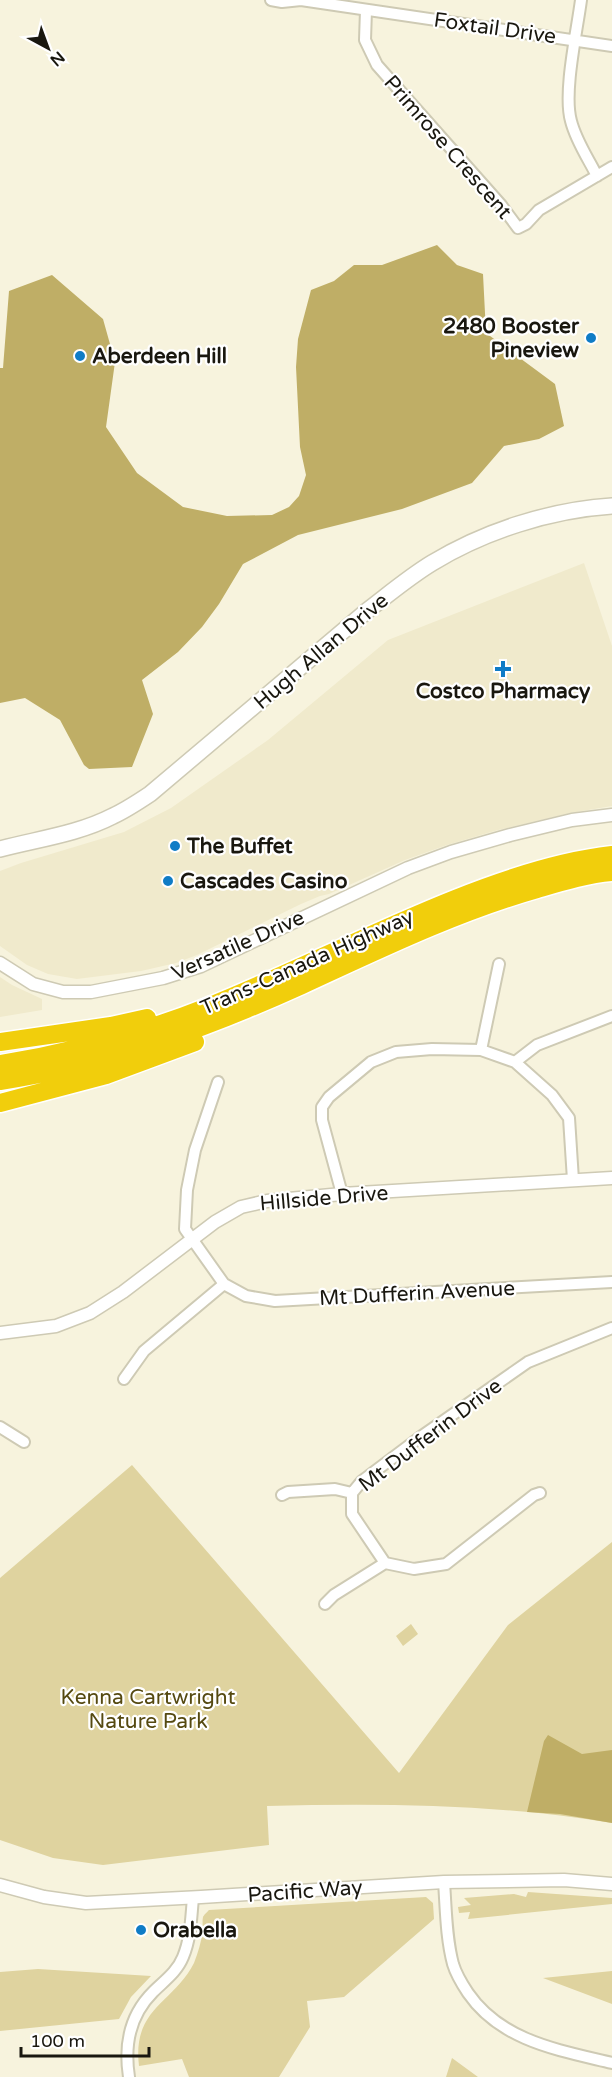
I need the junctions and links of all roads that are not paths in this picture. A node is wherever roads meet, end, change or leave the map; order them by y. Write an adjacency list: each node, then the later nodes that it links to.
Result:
1 (272, 0): 3 (street, Foxtail Drive)
2 (581, 0): 4 (street)
3 (366, 10): 4 (street, Foxtail Drive); 7 (street, Primrose Crescent)
4 (576, 40): 5 (street, Foxtail Drive); 7 (street)
5 (612, 46)
6 (612, 167): 7 (street)
7 (597, 176)
8 (612, 506): 10 (main road, Hugh Allan Drive)
9 (612, 815): 15 (street, Versatile Drive)
10 (51, 838): 11 (main road, Hugh Allan Drive); 13 (main road, Hugh Allan Drive)
11 (0, 849)
12 (612, 855): 18 (highway, Trans-Canada Highway)
13 (0, 858)
14 (612, 872): 17 (highway, Trans-Canada Highway)
15 (0, 963)
16 (500, 964): 21 (street)
17 (298, 986): 24 (highway, Trans-Canada Highway); 26 (highway)
18 (249, 989): 20 (highway); 23 (highway, Trans-Canada Highway)
19 (612, 1016): 22 (street)
20 (0, 1042)
21 (481, 1050): 22 (street); 29 (street)
22 (515, 1062): 28 (street)
23 (0, 1064)
24 (0, 1082)
25 (218, 1082): 30 (street)
26 (0, 1103)
27 (612, 1178): 28 (street, Hillside Drive)
28 (573, 1180): 29 (street, Hillside Drive)
29 (342, 1194): 30 (street, Hillside Drive)
30 (192, 1239): 32 (street); 34 (street, Hillside Drive)
31 (612, 1282): 32 (street, Mt Dufferin Avenue)
32 (224, 1284): 35 (street)
33 (612, 1328): 38 (street, Mt Dufferin Drive)
34 (0, 1333)
35 (124, 1379)
36 (0, 1427): 37 (street)
37 (24, 1442)
38 (352, 1493): 40 (street); 41 (street, Mt Dufferin Drive)
39 (540, 1493): 41 (street)
40 (282, 1496)
41 (385, 1563): 42 (street)
42 (325, 1604)
43 (444, 1882): 44 (street, Pacific Way); 46 (street, Pacific Way); 47 (street)
44 (612, 1884)
45 (0, 1885): 46 (street, Pacific Way)
46 (193, 1898): 48 (street)
47 (612, 2063)
48 (129, 2077)

